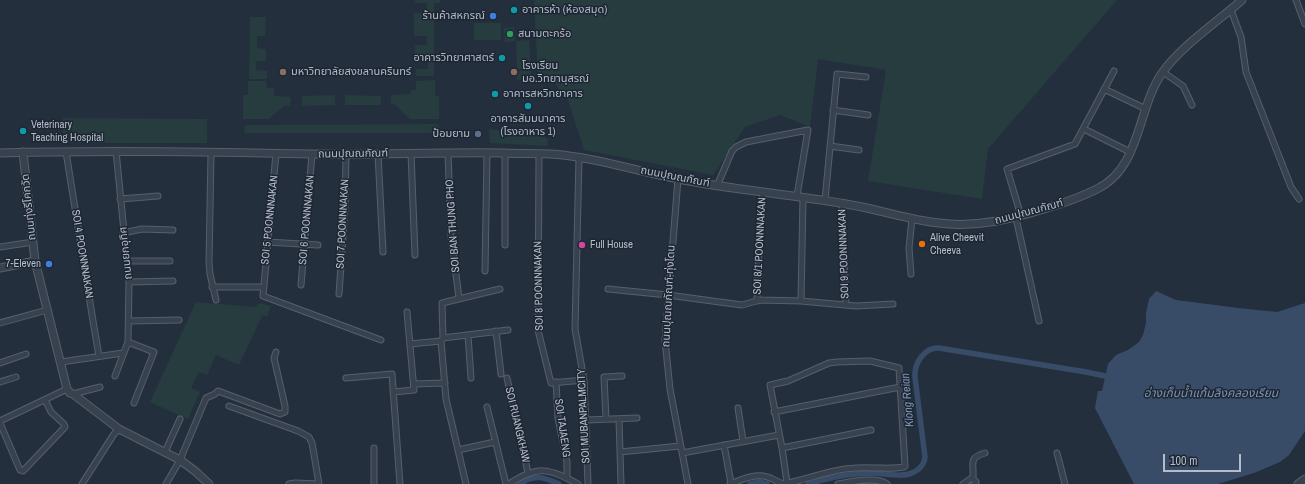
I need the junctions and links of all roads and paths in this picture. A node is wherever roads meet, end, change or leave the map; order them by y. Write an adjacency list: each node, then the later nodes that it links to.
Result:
1 (1242, 0): 3 (street, ถนนปุณณกัณฑ์)
2 (1296, 0): 4 (street)
3 (1231, 10): 6 (street, ถนนปุณณกัณฑ์); 38 (street)
4 (1305, 24)
5 (1114, 71): 8 (street)
6 (1163, 72): 9 (street); 10 (street, ถนนปุณณกัณฑ์)
7 (866, 77): 11 (street)
8 (1104, 89): 10 (street); 13 (street)
9 (1192, 105)
10 (1146, 109): 19 (street, ถนนปุณณกัณฑ์)
11 (833, 110): 12 (street); 14 (street)
12 (868, 115)
13 (1084, 129): 19 (street); 41 (street)
14 (830, 146): 15 (street); 39 (street)
15 (859, 150)
16 (116, 151): 18 (street, ถนนปุณณกัณฑ์); 21 (street, ถนนปุณณกัณฑ์); 37 (street, ถนนยกอุทิศ)
17 (23, 152): 18 (street, ถนนปุณณกัณฑ์); 20 (street, ถนนปุณณกัณฑ์); 45 (street, ถนนทุ่งรีโคกวัด)
18 (66, 152): 90 (street, SOI 4 POONNNAKAN)
19 (1130, 152): 41 (street, ถนนปุณณกัณฑ์)
20 (0, 153)
21 (211, 153): 22 (street, ถนนปุณณกัณฑ์); 62 (street)
22 (276, 153): 27 (street, ถนนปุณณกัณฑ์); 46 (street, SOI 5 POONNNAKAN)
23 (412, 153): 24 (street, ถนนปุณณกัณฑ์); 29 (street, ถนนปุณณกัณฑ์); 52 (street)
24 (448, 153): 25 (street, ถนนปุณณกัณฑ์); 68 (street, SOI BAN THUNG PHO)
25 (487, 153): 26 (street, ถนนปุณณกัณฑ์); 57 (street)
26 (505, 153): 30 (street, ถนนปุณณกัณฑ์); 49 (street)
27 (312, 154): 28 (street, ถนนปุณณกัณฑ์); 47 (street, SOI 6 POONNNAKAN)
28 (346, 154): 29 (street, ถนนปุณณกัณฑ์); 66 (street, SOI 7 POONNNAKAN)
29 (378, 154): 51 (street)
30 (539, 154): 31 (street, ถนนปุณณกัณฑ์); 103 (street, SOI 8 POONNNAKAN)
31 (579, 158): 32 (street, ถนนปุณณกัณฑ์); 100 (street, SOI MUBANPALMCITY)
32 (678, 179): 33 (street, ถนนปุณณกัณฑ์); 67 (street, ถนนปุณณกัณฑ์-ทุ่งโดน)
33 (717, 186): 34 (street, ถนนปุณณกัณฑ์); 36 (street)
34 (763, 192): 36 (street, ถนนปุณณกัณฑ์); 70 (street, SOI 8/1 POONNNAKAN)
35 (158, 196): 37 (street)
36 (800, 197): 39 (street, ถนนปุณณกัณฑ์); 71 (street)
37 (120, 199): 44 (street, ถนนยกอุทิศ)
38 (1299, 199)
39 (825, 200): 40 (street, ถนนปุณณกัณฑ์)
40 (842, 203): 42 (street, ถนนปุณณกัณฑ์); 73 (street, SOI 9 POONNNAKAN)
41 (1018, 217): 42 (street, ถนนปุณณกัณฑ์); 78 (street)
42 (912, 219): 58 (street)
43 (173, 230): 44 (street)
44 (123, 233): 54 (street, ถนนยกอุทิศ)
45 (33, 242): 50 (street); 53 (street, ถนนทุ่งรีโคกวัด)
46 (267, 242): 47 (street); 63 (street, SOI 5 POONNNAKAN)
47 (305, 245): 48 (street); 61 (street, SOI 6 POONNNAKAN)
48 (318, 245)
49 (505, 245)
50 (0, 247)
51 (383, 252)
52 (415, 255)
53 (35, 261): 56 (street); 74 (street, ถนนทุ่งรีโคกวัด)
54 (127, 261): 55 (street); 60 (street, ถนนยกอุทิศ)
55 (170, 261)
56 (0, 268)
57 (485, 271)
58 (911, 274)
59 (173, 281): 60 (street)
60 (129, 282): 77 (street, ถนนยกอุทิศ)
61 (301, 285)
62 (212, 287): 63 (street); 69 (street)
63 (263, 288): 83 (street)
64 (500, 289): 68 (street)
65 (608, 289): 67 (street)
66 (339, 294)
67 (668, 295): 70 (street); 127 (street, ถนนปุณณกัณฑ์-ทุ่งโดน)
68 (459, 298): 84 (street)
69 (216, 300)
70 (757, 301): 71 (street)
71 (800, 301): 73 (street)
72 (893, 304): 73 (street)
73 (846, 305)
74 (48, 310): 79 (street); 91 (street, ถนนทุ่งรีโคกวัด)
75 (407, 312): 86 (street)
76 (178, 320): 77 (street)
77 (129, 321): 85 (street, ถนนยกอุทิศ)
78 (1039, 321)
79 (0, 322)
80 (508, 330): 81 (street)
81 (496, 331): 82 (street); 93 (street, SOI RUANGKHAW)
82 (468, 335): 84 (street); 98 (street)
83 (381, 340)
84 (442, 340): 86 (street); 102 (street)
85 (128, 342): 89 (street, ถนนยกอุทิศ); 110 (street)
86 (410, 344): 104 (street)
87 (276, 352): 136 (street)
88 (26, 354): 92 (street)
89 (123, 354): 90 (street); 94 (street, ถนนยกอุทิศ)
90 (99, 356): 91 (street)
91 (61, 362): 107 (street, ถนนทุ่งรีโคกวัด)
92 (0, 363)
93 (501, 374)
94 (115, 376)
95 (622, 376): 116 (street)
96 (16, 377): 101 (street)
97 (346, 378): 108 (street)
98 (471, 378)
99 (507, 378): 137 (street, SOI RUANGKHAW)
100 (584, 380): 103 (street); 119 (street, SOI MUBANPALMCITY)
101 (0, 382)
102 (445, 382): 104 (street); 130 (street)
103 (553, 382): 138 (street, SOI TAJAENG)
104 (414, 384): 108 (street)
105 (900, 387): 114 (street); 114 (street); 141 (street)
106 (100, 388): 107 (street)
107 (70, 392): 109 (street); 121 (street)
108 (393, 392): 148 (street)
109 (45, 400): 120 (street); 120 (street)
110 (134, 403)
111 (229, 406): 146 (street)
112 (487, 407): 125 (street)
113 (738, 408): 124 (street)
114 (774, 412): 123 (street)
115 (637, 418): 117 (street)
116 (606, 419): 117 (street); 119 (street)
117 (620, 419): 132 (street)
118 (180, 420): 131 (street)
119 (586, 420): 153 (street, SOI MUBANPALMCITY)
120 (0, 422)
121 (119, 429): 131 (street); 142 (street)
122 (871, 430): 129 (street)
123 (779, 435): 124 (street); 129 (street)
124 (743, 441): 126 (street)
125 (495, 442): 130 (street); 150 (street)
126 (724, 445): 133 (street); 156 (street)
127 (680, 446): 132 (street); 133 (street, ถนนปุณณกัณฑ์-ทุ่งโดน)
128 (374, 448): 147 (street)
129 (782, 448): 141 (street)
130 (458, 450): 149 (street)
131 (165, 452): 136 (street)
132 (620, 452): 154 (street)
133 (682, 453): 155 (street, ถนนปุณณกัณฑ์-ทุ่งโดน)
134 (985, 453): 139 (street)
135 (1057, 453): 161 (street)
136 (180, 460): 143 (street); 144 (street)
137 (528, 473): 138 (street); 151 (street)
138 (567, 478): 152 (street)
139 (972, 478): 159 (street); 160 (street)
140 (1305, 479): 162 (street)
141 (786, 483): 156 (street)
142 (82, 484)
143 (166, 484)
144 (209, 484)
145 (289, 484): 146 (street)
146 (319, 484)
147 (374, 484)
148 (400, 484)
149 (466, 484)
150 (506, 484)
151 (510, 484)
152 (578, 484)
153 (588, 484)
154 (621, 484)
155 (688, 484)
156 (731, 484)
157 (838, 484): 158 (street)
158 (887, 484)
159 (963, 484)
160 (974, 484)
161 (1066, 484)
162 (1298, 484)

